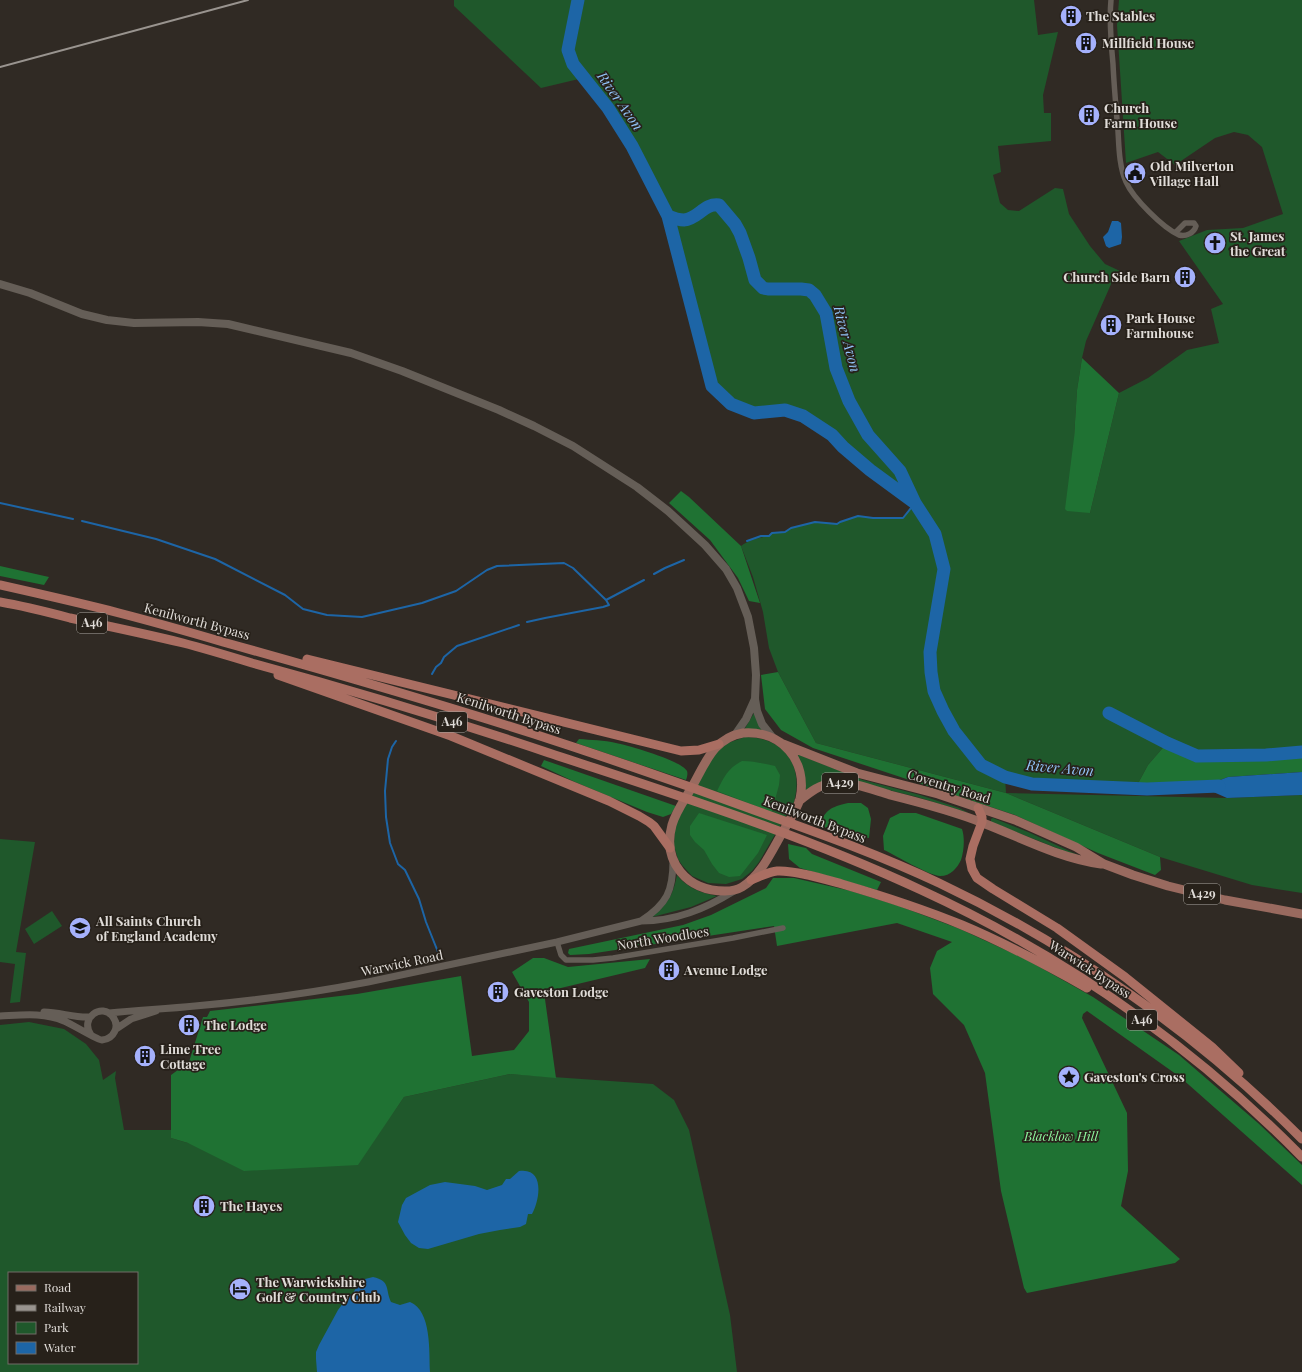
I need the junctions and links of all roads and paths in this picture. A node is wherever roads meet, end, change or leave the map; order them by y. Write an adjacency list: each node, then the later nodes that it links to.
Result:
1 (1111, 0): 2 (street)
2 (1176, 232)
3 (0, 284): 8 (main road)
4 (0, 585): 6 (highway, Kenilworth Bypass / A46)
5 (0, 602): 7 (highway, Kenilworth Bypass / A46)
6 (121, 613): 11 (highway); 22 (highway, Kenilworth Bypass / A46)
7 (237, 658): 16 (highway); 21 (highway, Kenilworth Bypass / A46)
8 (755, 699): 9 (main road); 10 (main road)
9 (735, 735): 10 (main road); 11 (main road)
10 (774, 738): 12 (main road)
11 (719, 744): 16 (main road)
12 (783, 744): 13 (main road); 14 (main road, Coventry Road / A429)
13 (799, 801): 15 (main road, Coventry Road / A429); 19 (main road)
14 (978, 808): 15 (highway); 18 (main road, Coventry Road / A429)
15 (982, 822): 18 (main road, Coventry Road / A429); 35 (highway, A46)
16 (670, 848): 17 (main road)
17 (673, 861): 20 (main road); 24 (street, Warwick Road)
18 (1104, 864): 23 (main road, Coventry Road / A429)
19 (751, 880): 20 (main road); 32 (highway)
20 (738, 889): 24 (street, Warwick Road)
21 (963, 910): 32 (highway, Warwick Bypass / A46)
22 (994, 911): 35 (highway, Warwick Bypass / A46)
23 (1302, 914)
24 (641, 921): 26 (street, Warwick Road)
25 (783, 928): 26 (street, North Woodloes)
26 (557, 942): 27 (street, Warwick Road)
27 (164, 1009): 28 (street, Warwick Road); 33 (street, Warwick Road)
28 (109, 1013): 31 (street); 33 (street)
29 (32, 1014): 30 (street); 31 (street); 34 (street)
30 (0, 1016)
31 (90, 1017): 34 (street)
32 (1144, 1021): 37 (highway, Warwick Bypass / A46)
33 (116, 1029): 34 (street)
34 (91, 1035)
35 (1268, 1105): 36 (highway, Warwick Bypass / A46)
36 (1302, 1139)
37 (1302, 1157)

